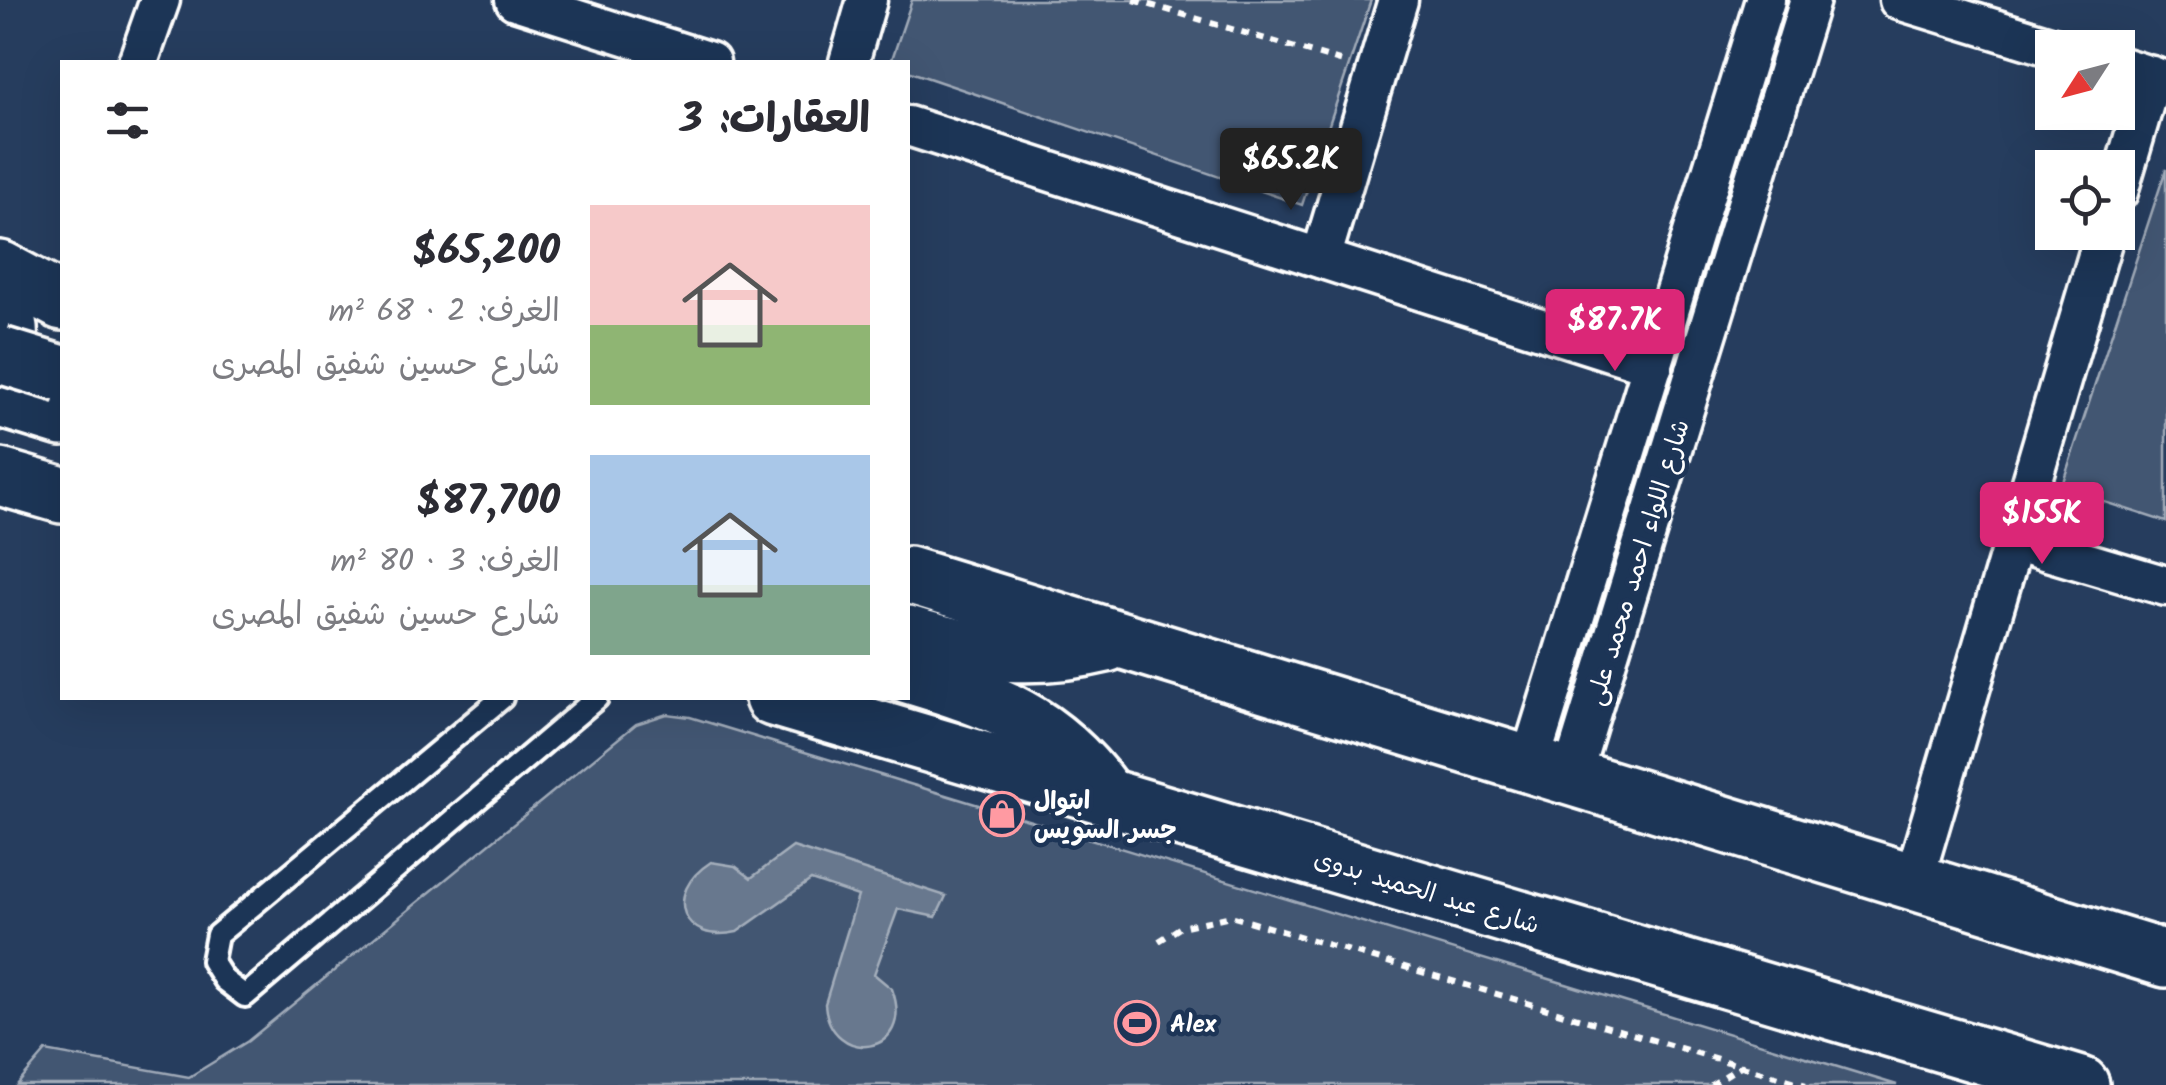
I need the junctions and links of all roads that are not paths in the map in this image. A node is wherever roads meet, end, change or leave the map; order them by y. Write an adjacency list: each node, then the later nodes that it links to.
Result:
1 (160, 0): 9 (street)
2 (515, 0): 10 (street)
3 (867, 0): 11 (street)
4 (1398, 0): 16 (street)
5 (1765, 0): 21 (street, شارع اللواء احمد محمد على)
6 (1810, 0): 36 (street, شارع اللواء احمد محمد على)
7 (1899, 0): 8 (street)
8 (2035, 42)
9 (139, 60)
10 (704, 60)
11 (849, 60)
12 (2145, 74): 14 (street)
13 (910, 127): 16 (street)
14 (2128, 150)
15 (2101, 250): 27 (street)
16 (1321, 258): 21 (street)
17 (0, 269): 19 (main road)
18 (0, 287): 23 (main road)
19 (60, 292)
20 (0, 355): 22 (main road, bridge)
21 (1653, 365): 36 (street, شارع اللواء احمد محمد على)
22 (60, 373)
23 (0, 397): 24 (main road)
24 (60, 417)
25 (0, 477): 26 (main road)
26 (60, 494)
27 (2014, 541): 29 (street); 38 (street)
28 (910, 577): 31 (main road)
29 (2166, 586)
30 (910, 635): 31 (main road)
31 (1119, 642): 36 (main road)
32 (910, 675): 37 (main road)
33 (500, 700): 34 (lane)
34 (595, 700)
35 (780, 700): 37 (main road, شارع عبد الحميد بدوى)
36 (1549, 774): 38 (main road)
37 (1106, 796): 40 (main road, شارع عبد الحميد بدوى)
38 (1913, 882): 39 (main road)
39 (2166, 959)
40 (2081, 1085)

